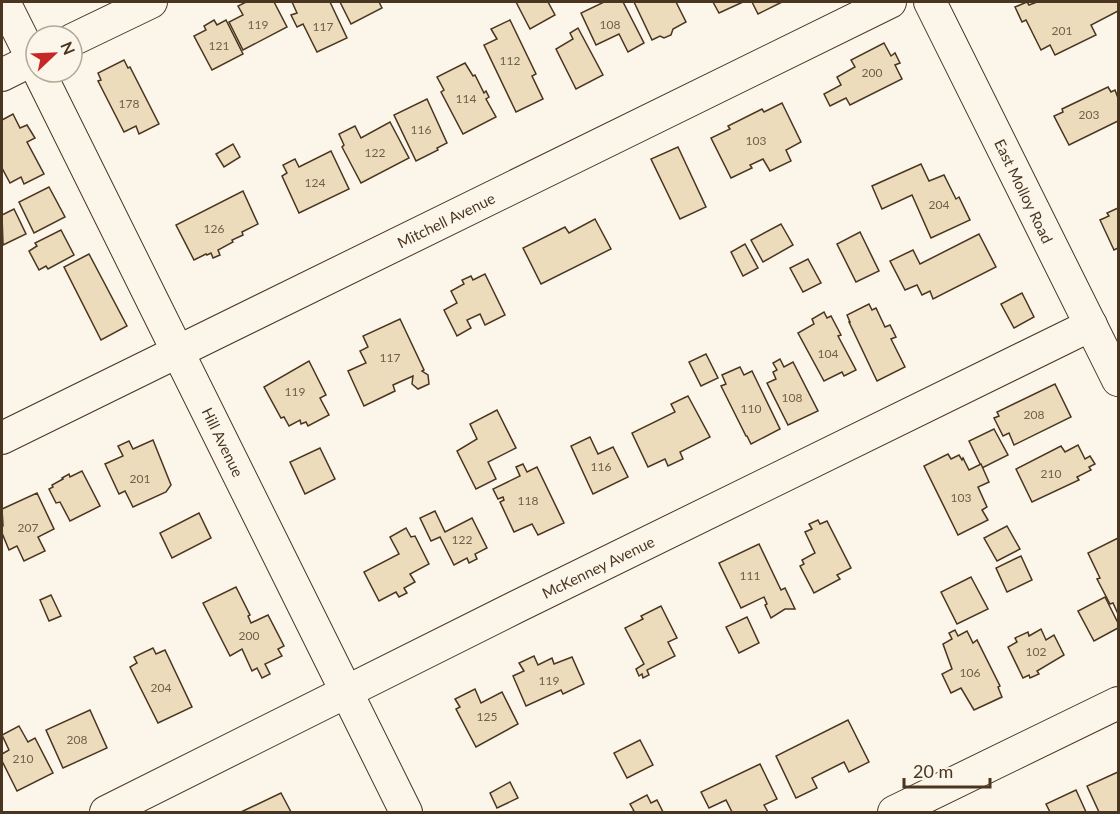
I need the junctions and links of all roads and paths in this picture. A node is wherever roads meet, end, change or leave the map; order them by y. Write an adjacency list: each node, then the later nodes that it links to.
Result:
1 (4, 2): 6 (street, Hill Avenue)
2 (151, 2): 5 (street)
3 (890, 2): 11 (street, Mitchell Avenue)
4 (930, 2): 10 (street, East Molloy Road)
5 (84, 34)
6 (24, 41)
7 (24, 68): 8 (street)
8 (2, 75)
9 (46, 84): 11 (street, Hill Avenue)
10 (1091, 325): 12 (street, East Molloy Road); 14 (street, McKenney Avenue)
11 (178, 351): 13 (street, Mitchell Avenue); 14 (street, Hill Avenue)
12 (1119, 380)
13 (2, 438)
14 (347, 692): 16 (street, McKenney Avenue); 17 (street, Hill Avenue)
15 (1119, 703): 18 (street)
16 (106, 813)
17 (406, 813)
18 (894, 813)

